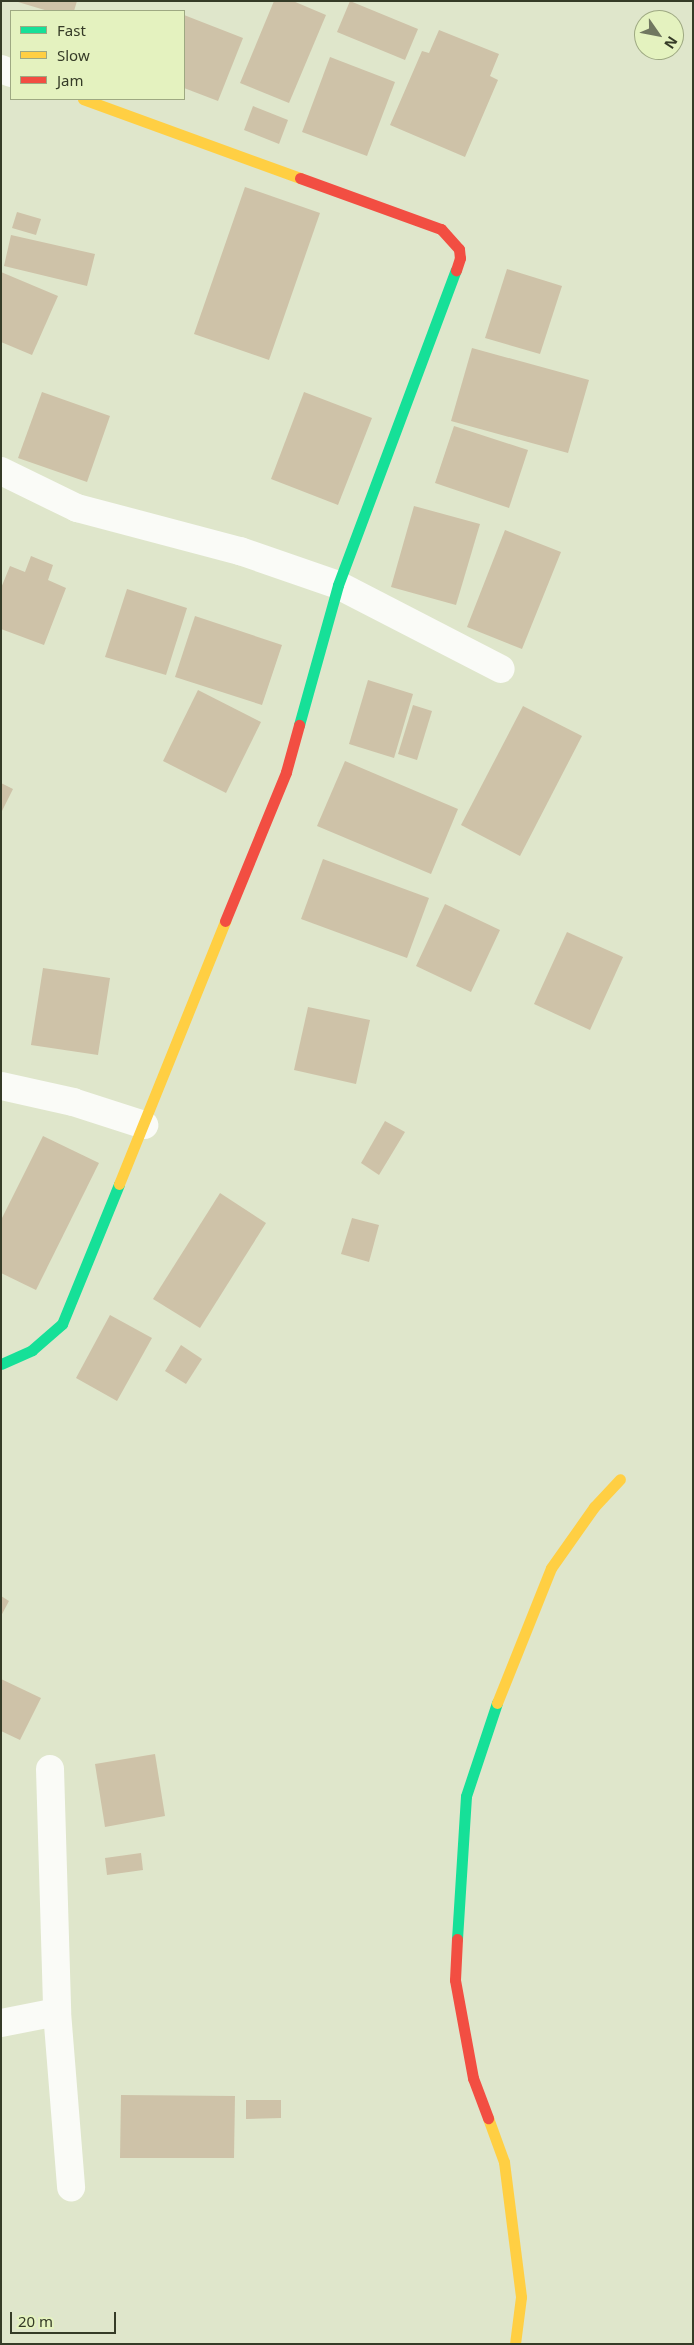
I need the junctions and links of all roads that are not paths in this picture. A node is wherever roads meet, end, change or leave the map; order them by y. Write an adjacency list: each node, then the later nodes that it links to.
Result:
1 (86, 100): 3 (street)
2 (1, 471): 3 (street)
3 (338, 585): 4 (street); 6 (street)
4 (501, 669)
5 (1, 1086): 6 (street)
6 (144, 1125): 7 (street)
7 (1, 1364)
8 (620, 1479): 13 (street)
9 (50, 1769): 10 (street)
10 (57, 2012): 11 (street); 12 (street)
11 (1, 2022)
12 (71, 2188)
13 (515, 2344)

